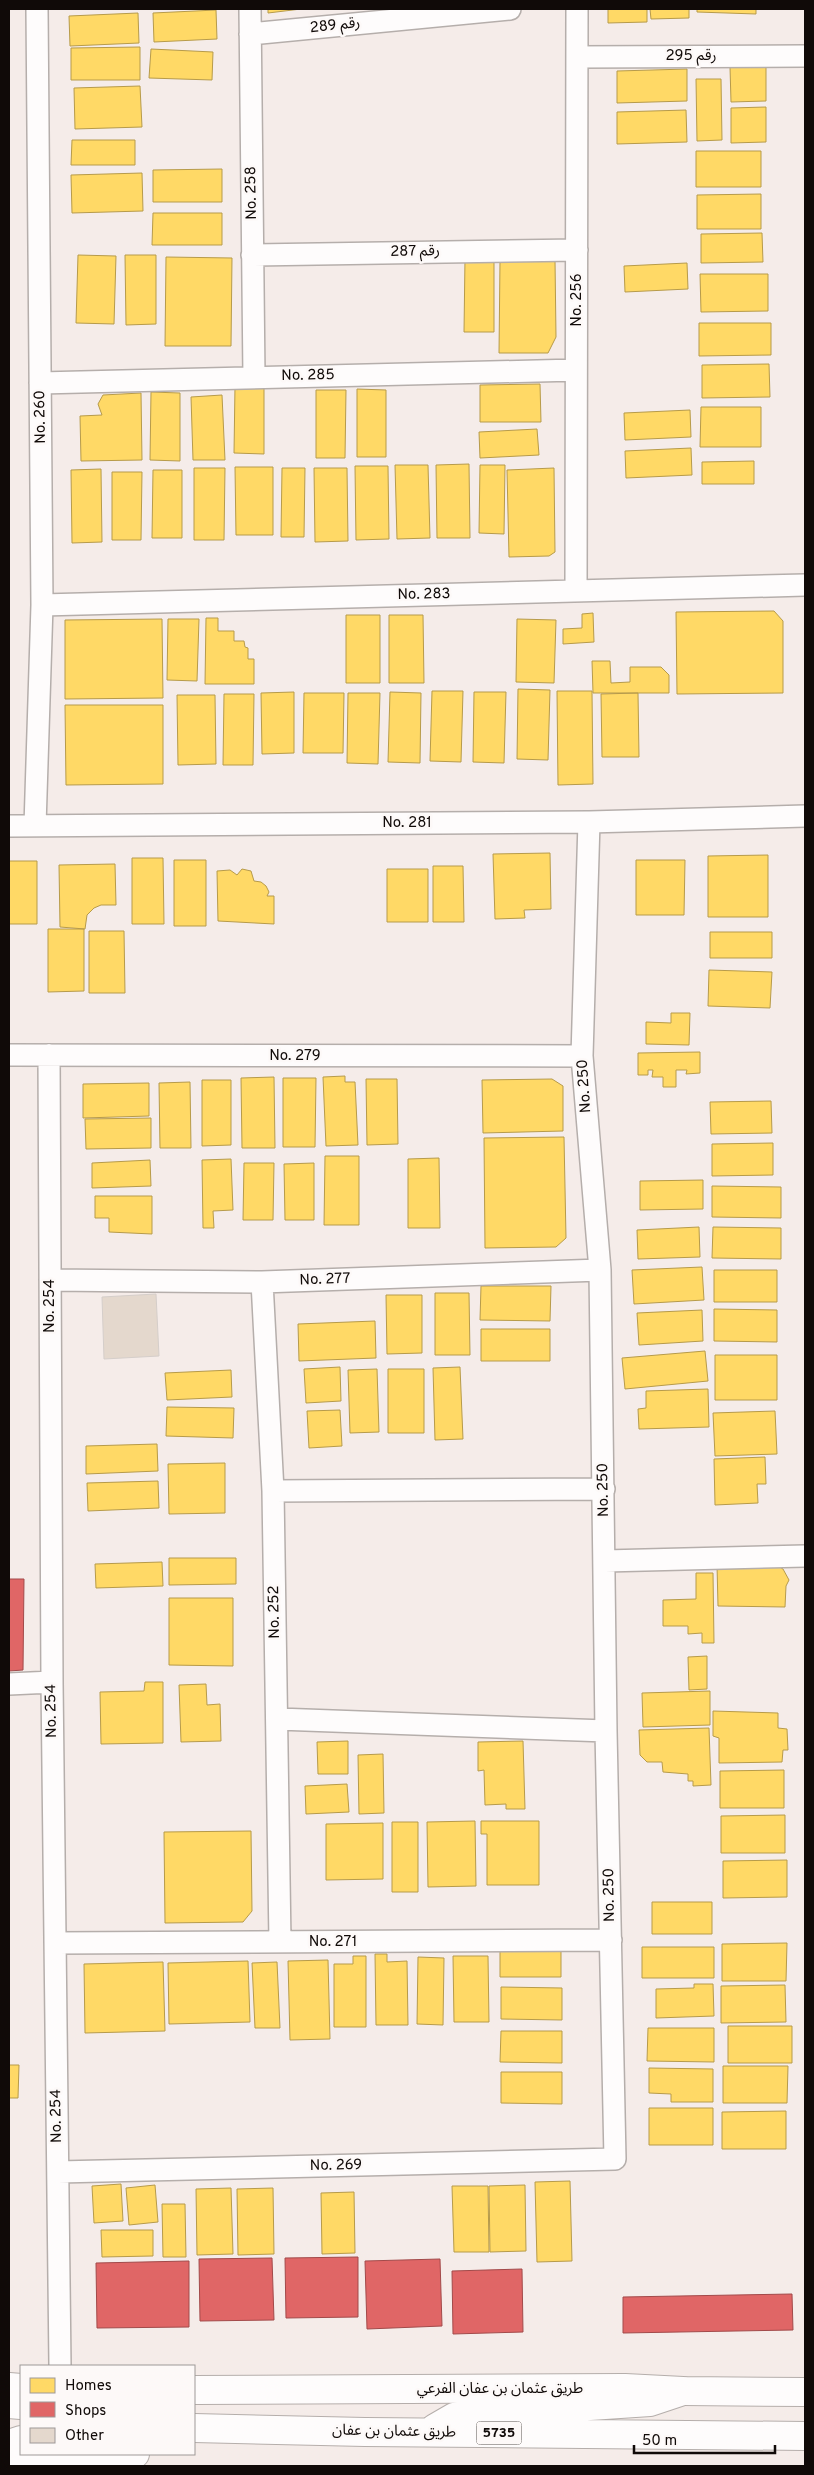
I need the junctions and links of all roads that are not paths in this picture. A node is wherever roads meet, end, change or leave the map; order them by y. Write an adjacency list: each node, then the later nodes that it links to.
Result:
1 (37, 9): 12 (street, No. 260)
2 (250, 9): 5 (street, No. 258)
3 (510, 9): 5 (street, رقم 289)
4 (577, 9): 7 (street, No. 256)
5 (250, 34): 9 (street, No. 258)
6 (805, 56): 7 (street, رقم 295)
7 (577, 57): 8 (street, No. 256)
8 (577, 250): 9 (street, رقم 287); 10 (street, No. 256)
9 (252, 255): 11 (street, No. 258)
10 (576, 370): 11 (street, No. 285); 14 (street, No. 256)
11 (254, 377): 12 (street, No. 285)
12 (40, 383): 15 (street, No. 260)
13 (805, 585): 14 (street, No. 283)
14 (576, 591): 15 (street, No. 283)
15 (42, 605): 19 (street, No. 260)
16 (805, 816): 17 (street, No. 281)
17 (590, 822): 19 (street, No. 281); 22 (street, No. 250)
18 (9, 826): 19 (street, No. 281)
19 (35, 826)
20 (9, 1055): 21 (street, No. 279)
21 (49, 1056): 22 (street, No. 279); 24 (street, No. 254)
22 (582, 1056): 23 (street, No. 250)
23 (600, 1270): 25 (street, No. 277); 26 (street, No. 250)
24 (50, 1280): 25 (street, No. 277); 30 (street, No. 254)
25 (262, 1282): 27 (street, No. 252)
26 (604, 1490): 27 (street); 29 (street, No. 250)
27 (273, 1491): 32 (street, No. 252)
28 (805, 1556): 29 (street)
29 (605, 1561): 33 (street, No. 250)
30 (52, 1682): 31 (street); 36 (street, No. 254)
31 (9, 1684)
32 (278, 1719): 33 (street); 35 (street, No. 252)
33 (606, 1731): 34 (street, No. 250)
34 (611, 1940): 35 (street, No. 271); 37 (street, No. 250)
35 (280, 1942): 36 (street, No. 271)
36 (55, 1943): 38 (street, No. 254)
37 (615, 2160): 38 (street, No. 269)
38 (58, 2172): 39 (street, No. 254)
39 (60, 2365)
40 (195, 2390): 41 (main road, طريق عثمان بن عفان الفرعي)
41 (683, 2391): 42 (main road, طريق عثمان بن عفان الفرعي); 44 (main road)
42 (805, 2392)
43 (195, 2428): 44 (main road, طريق عثمان بن عفان / 5735)
44 (430, 2432): 45 (main road, طريق عثمان بن عفان / 5735)
45 (805, 2436)
46 (133, 2455): 47 (main road)
47 (9, 2466)

